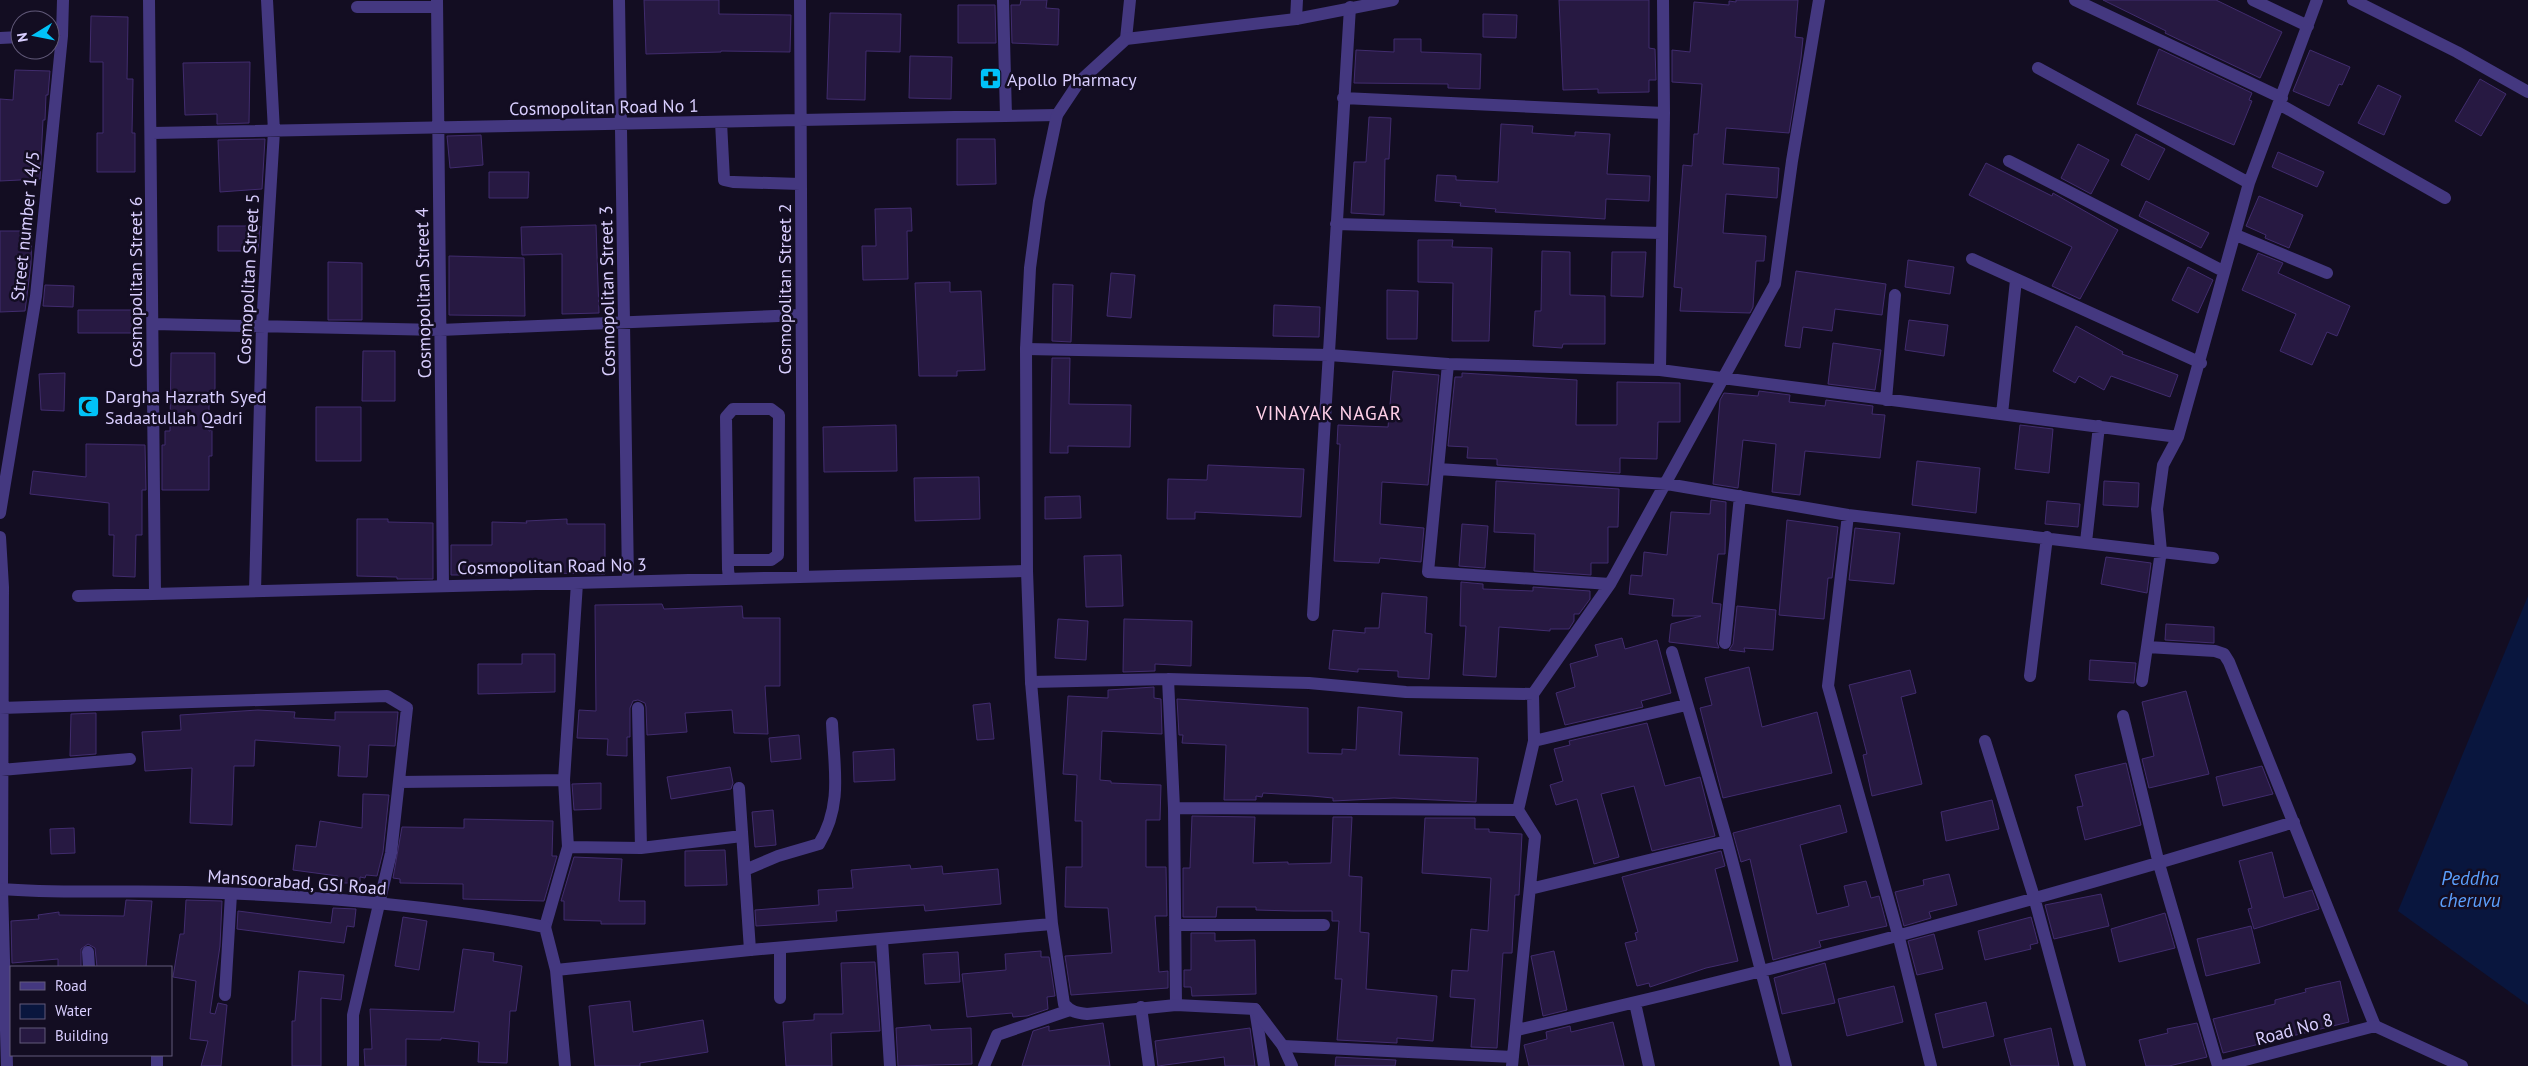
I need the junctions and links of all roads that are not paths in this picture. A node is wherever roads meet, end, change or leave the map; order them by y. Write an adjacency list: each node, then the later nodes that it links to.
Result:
1 (64, 0): 20 (street, Street number 14/5)
2 (149, 0): 37 (street, Cosmopolitan Street 6)
3 (267, 0): 36 (street, Cosmopolitan Street 5)
4 (620, 0): 34 (street, Cosmopolitan Street 3)
5 (800, 0): 32 (street, Cosmopolitan Street 2)
6 (1003, 0): 31 (street)
7 (1130, 0): 23 (street)
8 (1297, 0): 21 (street)
9 (1393, 0): 19 (street)
10 (1664, 0): 29 (street)
11 (1819, 0): 60 (street)
12 (2075, 0): 28 (street)
13 (2254, 0): 22 (street)
14 (2317, 0): 22 (street)
15 (2353, 0): 26 (street)
16 (417, 3): 17 (street); 18 (street)
17 (437, 3): 35 (street, Cosmopolitan Street 4)
18 (357, 7)
19 (1350, 8): 21 (street); 27 (street)
20 (60, 18)
21 (1296, 19): 23 (street)
22 (2308, 26): 28 (street)
23 (1126, 39): 30 (street)
24 (54, 60): 68 (street, Street number 14/5)
25 (2038, 68): 39 (street)
26 (2528, 92)
27 (1343, 98): 29 (street); 42 (street)
28 (2280, 101): 39 (street); 41 (street)
29 (1664, 112): 43 (street)
30 (1057, 115): 31 (street, Cosmopolitan Road No 1); 55 (street)
31 (1006, 116): 32 (street, Cosmopolitan Road No 1)
32 (800, 120): 33 (street, Cosmopolitan Road No 1); 40 (street, Cosmopolitan Street 2)
33 (720, 122): 34 (street, Cosmopolitan Road No 1); 40 (street)
34 (621, 124): 35 (street, Cosmopolitan Road No 1); 51 (street, Cosmopolitan Street 3)
35 (438, 128): 36 (street, Cosmopolitan Road No 1); 54 (street, Cosmopolitan Street 4)
36 (274, 130): 37 (street, Cosmopolitan Road No 1); 53 (street, Cosmopolitan Street 5)
37 (152, 133): 52 (street, Cosmopolitan Street 6)
38 (2009, 161): 46 (street)
39 (2249, 183): 44 (street)
40 (800, 184): 50 (street, Cosmopolitan Street 2)
41 (2445, 198)
42 (1336, 224): 43 (street); 56 (street)
43 (1661, 233): 59 (street)
44 (2236, 235): 46 (street); 47 (street)
45 (1972, 259): 48 (street)
46 (2223, 271): 57 (street)
47 (2326, 273)
48 (2016, 280): 57 (street); 62 (street)
49 (1895, 295): 61 (street)
50 (801, 315): 51 (street); 77 (street, Cosmopolitan Street 2)
51 (624, 322): 54 (street); 79 (street, Cosmopolitan Street 3)
52 (153, 324): 53 (street); 85 (street, Cosmopolitan Street 6)
53 (262, 326): 54 (street); 84 (street, Cosmopolitan Street 5)
54 (440, 330): 82 (street, Cosmopolitan Street 4)
55 (1026, 349): 56 (street); 76 (street)
56 (1329, 355): 58 (street); 87 (street)
57 (2200, 363): 64 (street)
58 (1448, 364): 59 (street); 65 (street)
59 (1660, 370): 60 (street)
60 (1723, 379): 61 (street); 66 (street)
61 (1886, 400): 62 (street)
62 (2002, 414): 63 (street)
63 (2099, 426): 64 (street); 72 (street)
64 (2178, 437): 73 (street)
65 (1438, 468): 66 (street); 81 (street)
66 (1667, 484): 67 (street); 81 (street)
67 (1740, 496): 69 (street); 88 (street)
68 (0, 513)
69 (1848, 515): 71 (street); 126 (street)
70 (0, 537): 83 (street)
71 (2047, 537): 72 (street); 91 (street)
72 (2086, 542): 73 (street)
73 (2161, 551): 74 (street); 89 (street)
74 (2213, 558)
75 (728, 560): 75 (street); 78 (street)
76 (1027, 571): 77 (street, Cosmopolitan Road No 3); 94 (street)
77 (803, 577): 78 (street, Cosmopolitan Road No 3)
78 (729, 579): 79 (street, Cosmopolitan Road No 3)
79 (628, 581): 80 (street, Cosmopolitan Road No 3)
80 (577, 583): 82 (street, Cosmopolitan Road No 3); 105 (street)
81 (1610, 584): 95 (street)
82 (443, 586): 84 (street, Cosmopolitan Road No 3)
83 (2, 587): 97 (street)
84 (255, 591): 85 (street, Cosmopolitan Road No 3)
85 (155, 593): 86 (street, Cosmopolitan Road No 3)
86 (78, 596)
87 (1313, 615)
88 (1725, 643)
89 (2147, 647): 93 (street); 110 (street)
90 (1672, 652): 96 (street)
91 (2030, 676)
92 (1168, 679): 94 (street); 95 (street); 108 (street)
93 (2142, 681)
94 (1031, 682): 122 (street)
95 (1532, 694): 101 (street)
96 (1686, 705): 101 (street); 112 (street)
97 (2, 708): 104 (street); 106 (street)
98 (638, 708): 114 (street)
99 (2123, 716): 115 (street)
100 (832, 723): 116 (street)
101 (1534, 741): 109 (street)
102 (1985, 741): 120 (street)
103 (130, 759): 104 (street)
104 (1, 770): 117 (street)
105 (564, 780): 106 (street); 113 (street)
106 (399, 782): 121 (street)
107 (739, 788): 111 (street)
108 (1174, 808): 109 (street); 123 (street)
109 (1518, 810): 118 (street)
110 (2294, 822): 115 (street); 141 (street)
111 (742, 836): 114 (street); 116 (street)
112 (1727, 842): 118 (street); 133 (street)
113 (568, 847): 114 (street); 125 (street)
114 (641, 848)
115 (2159, 864): 120 (street); 157 (street)
116 (745, 870): 129 (street)
117 (1, 889): 119 (street, Mansoorabad, GSI Road); 145 (street)
118 (1530, 889): 142 (street)
119 (231, 894): 121 (street, Mansoorabad, GSI Road); 134 (street)
120 (2034, 897): 126 (street); 156 (street)
121 (380, 905): 125 (street, Mansoorabad, GSI Road); 146 (street)
122 (1052, 924): 127 (street); 140 (street)
123 (1175, 925): 124 (street); 137 (street)
124 (1324, 925)
125 (545, 927): 132 (street)
126 (1898, 934): 133 (street); 155 (street)
127 (882, 940): 128 (street); 148 (street)
128 (780, 949): 129 (street); 135 (street)
129 (750, 950): 132 (street)
130 (88, 952): 131 (street)
131 (89, 966)
132 (556, 970): 147 (street)
133 (1761, 970): 136 (street); 154 (street)
134 (225, 995)
135 (780, 998)
136 (1636, 1003): 142 (street); 153 (street)
137 (1176, 1005): 138 (street); 139 (street)
138 (1141, 1007): 140 (street); 150 (street)
139 (1255, 1009): 143 (street); 151 (street)
140 (1070, 1010): 149 (street)
141 (2375, 1026): 158 (street, Road No 8); 159 (street)
142 (1517, 1030): 144 (street)
143 (1283, 1046): 144 (street); 152 (street)
144 (1513, 1062)
145 (7, 1066)
146 (353, 1066)
147 (565, 1066)
148 (890, 1066)
149 (984, 1066)
150 (1148, 1066)
151 (1264, 1066)
152 (1292, 1066)
153 (1649, 1066)
154 (1786, 1066)
155 (1931, 1066)
156 (2080, 1066)
157 (2218, 1066)
158 (2222, 1066)
159 (2462, 1066)

